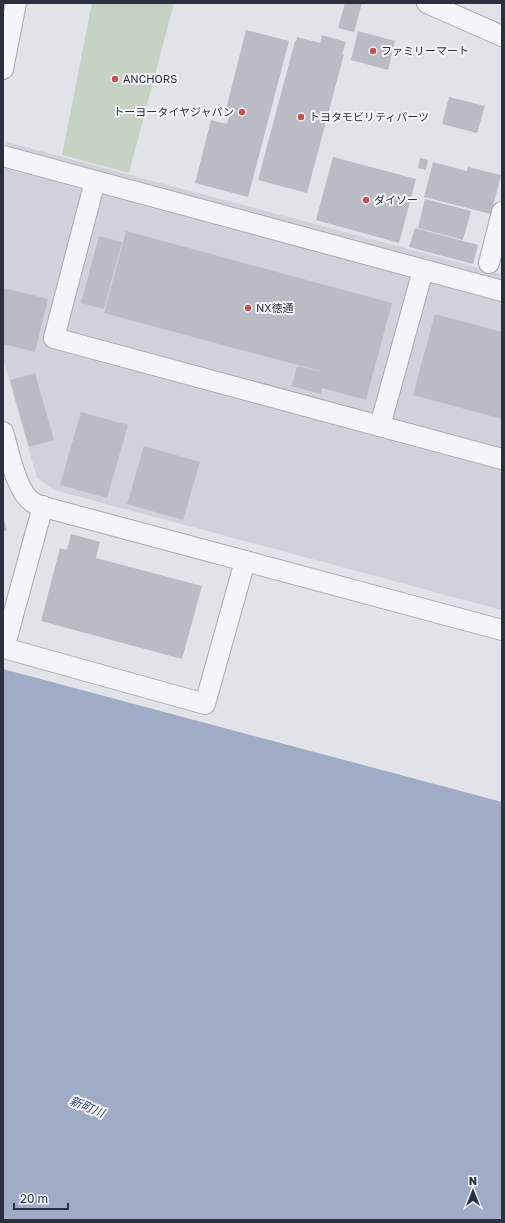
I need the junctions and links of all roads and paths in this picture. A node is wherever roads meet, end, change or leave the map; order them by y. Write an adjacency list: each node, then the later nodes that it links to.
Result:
1 (16, 3): 4 (street)
2 (427, 3): 3 (street)
3 (502, 36)
4 (3, 69)
5 (3, 156): 6 (street)
6 (95, 181): 9 (street); 11 (street)
7 (502, 212): 8 (street)
8 (488, 263)
9 (423, 270): 10 (street); 11 (street)
10 (502, 292)
11 (380, 426): 13 (street)
12 (3, 432): 14 (street)
13 (502, 459)
14 (43, 506): 15 (street); 15 (street)
15 (245, 561): 16 (street)
16 (502, 630)

